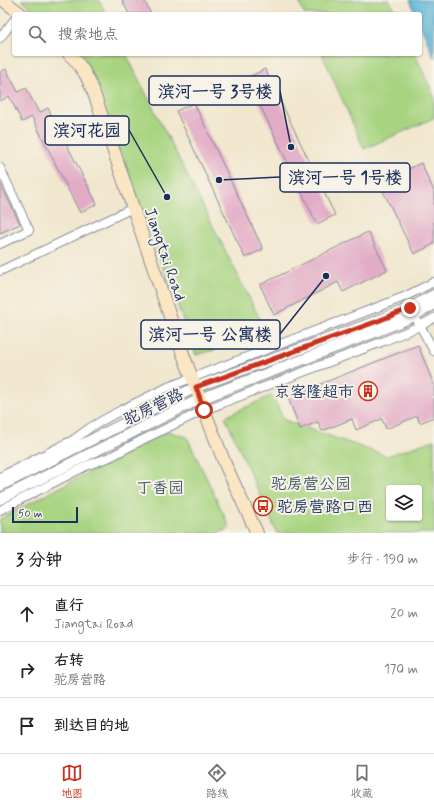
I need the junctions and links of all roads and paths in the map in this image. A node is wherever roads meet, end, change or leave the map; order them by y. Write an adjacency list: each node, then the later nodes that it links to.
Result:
1 (3, 0): 2 (main road)
2 (15, 12)
3 (12, 23): 4 (street)
4 (0, 38)
5 (71, 56): 7 (main road, Jiangtai Road)
6 (0, 168): 8 (street)
7 (133, 208): 9 (street); 18 (main road, Jiangtai Road)
8 (0, 244)
9 (0, 271)
10 (434, 282): 12 (street)
11 (434, 295): 14 (street, 驼房营路)
12 (404, 297): 14 (street); 18 (street)
13 (434, 304): 14 (street, 驼房营路)
14 (412, 312): 16 (street); 18 (street, 驼房营路); 19 (street, 驼房营路)
15 (434, 318): 16 (street)
16 (420, 326): 17 (street); 19 (street)
17 (434, 351)
18 (194, 382): 19 (main road, Jiangtai Road); 20 (street); 21 (street, 驼房营路)
19 (202, 405): 22 (street, 驼房营路); 23 (street); 24 (main road, Jiangtai Road)
20 (0, 477)
21 (0, 486)
22 (0, 499)
23 (0, 510)
24 (257, 533)

